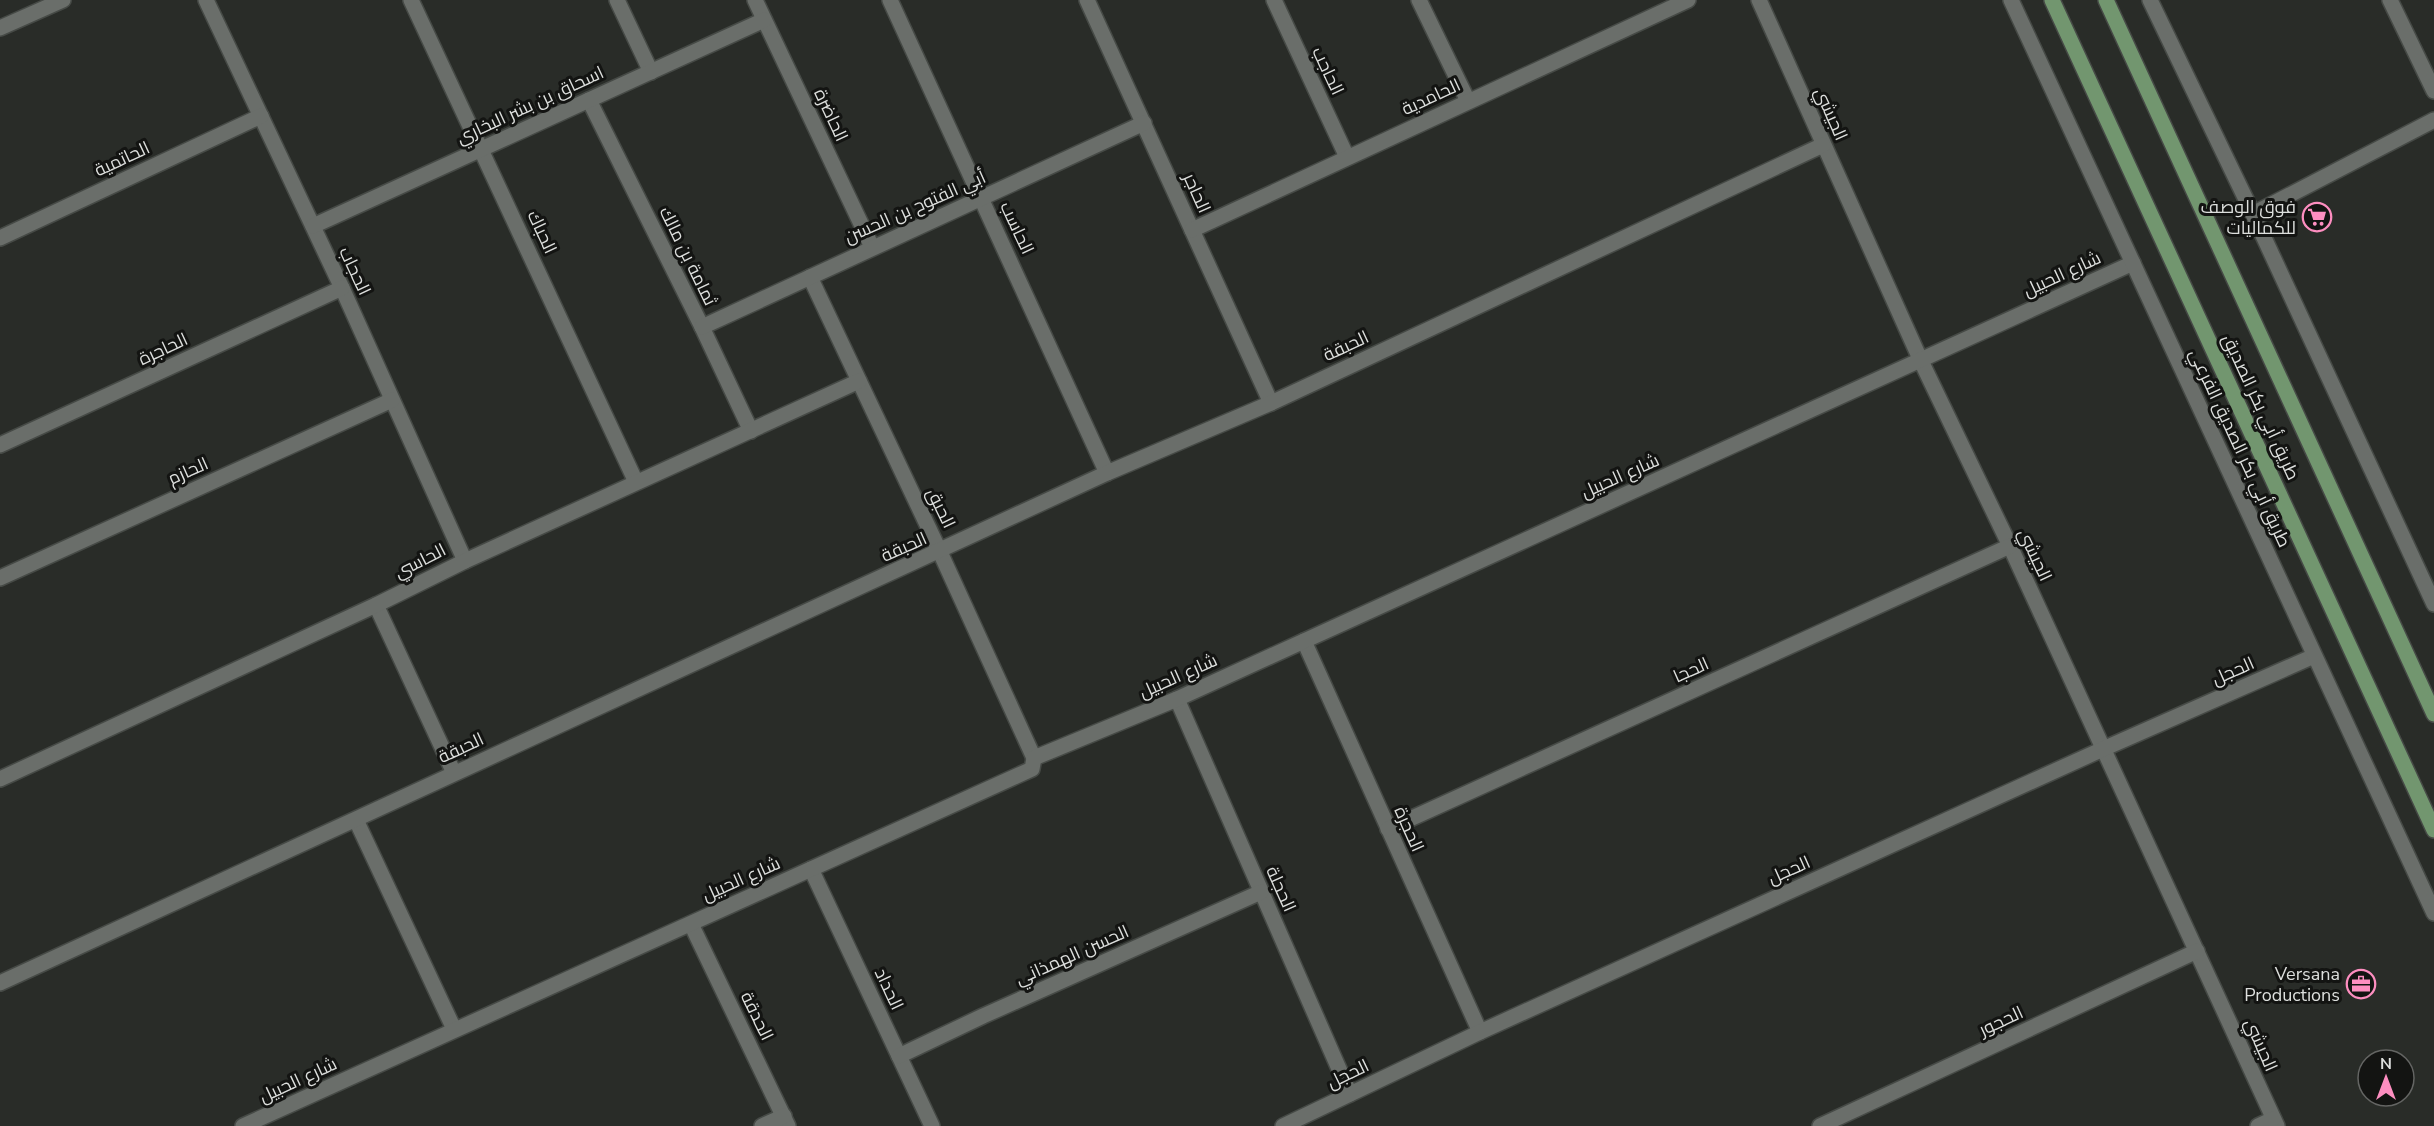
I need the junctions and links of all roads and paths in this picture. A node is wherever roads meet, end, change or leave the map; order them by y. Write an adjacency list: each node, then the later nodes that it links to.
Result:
1 (63, 0): 18 (street)
2 (206, 0): 23 (street, الحجاب)
3 (411, 0): 27 (street, الحباك)
4 (617, 0): 19 (street)
5 (755, 0): 17 (street, الحاضرة)
6 (890, 0): 29 (street, الحاسب)
7 (1087, 0): 25 (street, الحاجر)
8 (1274, 0): 28 (street, الحاجب)
9 (1419, 0): 22 (street)
10 (1688, 0): 22 (street, الحامدية)
11 (1759, 0): 26 (street, الجيشي)
12 (2012, 0): 35 (street, طريق أبي بكر الصديق الفرعي)
13 (2052, 0): 64 (main road, طريق أبي بكر الصديق)
14 (2106, 0): 57 (main road, طريق أبي بكر الصديق)
15 (2150, 0): 30 (street)
16 (2390, 0): 20 (street)
17 (764, 20): 19 (street, اسحاق بن بشر البخاري); 34 (street, الحاضرة)
18 (0, 28)
19 (651, 72): 21 (street, اسحاق بن بشر البخاري)
20 (2434, 91)
21 (589, 100): 27 (street, اسحاق بن بشر البخاري); 38 (street, ثمامة بن مالك)
22 (1468, 101): 28 (street, الحامدية)
23 (261, 116): 31 (street, الحجاب); 33 (street, الحاتمية)
24 (2434, 120): 30 (street)
25 (1144, 123): 29 (street, أبي الفتوح بن الحسن); 32 (street, الحاجر)
26 (1823, 145): 39 (street, الجيشي); 42 (street, الحبقة)
27 (482, 149): 31 (street, اسحاق بن بشر البخاري); 46 (street, الحباك)
28 (1347, 158): 32 (street, الحامدية)
29 (982, 199): 34 (street, أبي الفتوح بن الحسن); 45 (street, الحاسب)
30 (2253, 214): 51 (street)
31 (313, 226): 37 (street, الحجاب)
32 (1192, 230): 42 (street, الحاجر)
33 (0, 238)
34 (872, 246): 36 (street, أبي الفتوح بن الحسن)
35 (2133, 263): 39 (street, شارع الحبيل); 55 (street, طريق أبي بكر الصديق الفرعي)
36 (810, 277): 38 (street, أبي الفتوح بن الحسن); 40 (street, الحبق)
37 (342, 288): 41 (street, الحجاب); 44 (street, الحاجرة)
38 (702, 327): 43 (street, ثمامة بن مالك)
39 (1921, 361): 47 (street, الجيشي); 54 (street, شارع الحبيل)
40 (859, 381): 43 (street, الحاسي); 48 (street, الحبق)
41 (392, 400): 49 (street, الحجاب); 50 (street, الحازم)
42 (1271, 403): 45 (street, الحبقة)
43 (751, 431): 46 (street, الحاسي)
44 (0, 445)
45 (1107, 473): 48 (street, الحبقة)
46 (636, 482): 49 (street, الحاسي)
47 (2010, 546): 58 (street, الجيشي); 63 (street, الحجا)
48 (940, 552): 59 (street, الحبق); 60 (street, الحبقة)
49 (465, 561): 53 (street, الحاسي)
50 (0, 578)
51 (2429, 578): 52 (street)
52 (2434, 604)
53 (376, 605): 60 (street); 61 (street, الحاسي)
54 (1305, 641): 56 (street, شارع الحبيل); 63 (street, الحجرة)
55 (2314, 656): 58 (street, الحجل); 67 (street, طريق أبي بكر الصديق الفرعي)
56 (1177, 699): 59 (street, شارع الحبيل); 66 (street, الحجلة)
57 (2434, 714)
58 (2103, 749): 69 (street, الجيشي); 72 (street, الحجل)
59 (1034, 758): 65 (street, شارع الحبيل)
60 (453, 773): 62 (street, الحبقة)
61 (0, 779)
62 (356, 820): 70 (street, الحبقة); 71 (street)
63 (1388, 829): 72 (street, الحجرة)
64 (2434, 830)
65 (811, 869): 68 (street, شارع الحبيل); 73 (street, الحداد)
66 (1262, 892): 73 (street, الحسن الهمذاني); 74 (street, الحجلة)
67 (2434, 913)
68 (691, 924): 71 (street, شارع الحبيل); 75 (street, الحدقة)
69 (2197, 951): 76 (street, الجيشي); 81 (street, الحجور)
70 (0, 983)
71 (453, 1029): 77 (street, شارع الحبيل)
72 (1480, 1032): 74 (street, الحجل)
73 (899, 1056): 79 (street, الحداد)
74 (1350, 1095): 80 (street, الحجل)
75 (786, 1121): 78 (street)
76 (2275, 1122): 82 (street)
77 (243, 1126)
78 (762, 1126)
79 (932, 1126)
80 (1283, 1126)
81 (1820, 1126)
82 (2258, 1126)

